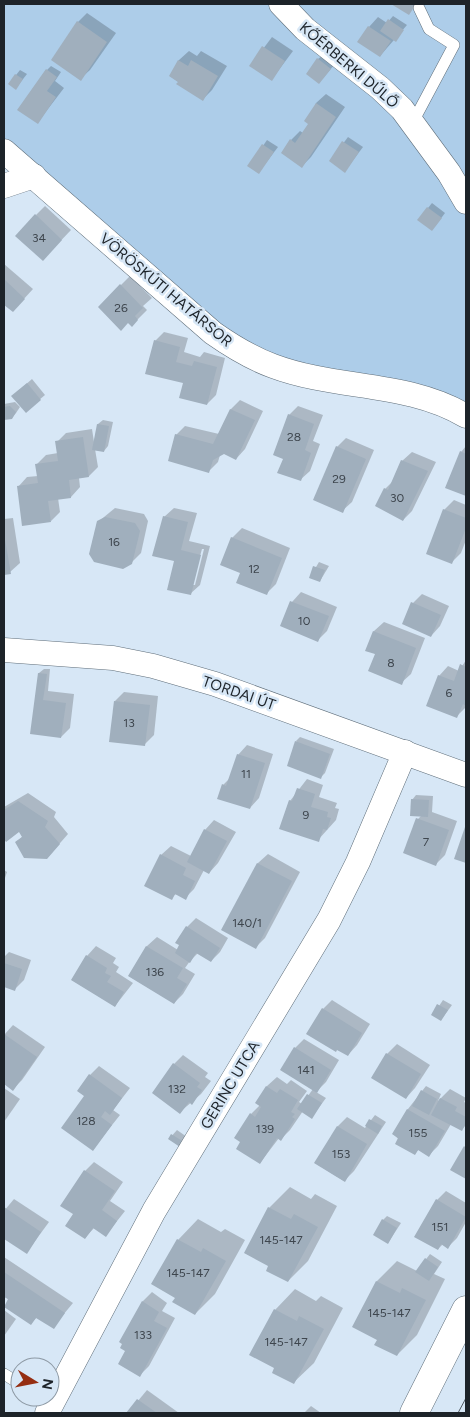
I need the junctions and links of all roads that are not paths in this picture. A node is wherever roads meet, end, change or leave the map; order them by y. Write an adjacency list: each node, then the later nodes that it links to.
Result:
1 (281, 4): 3 (street, KŐÉRBERKI DŰLŐ)
2 (420, 8): 3 (lane)
3 (412, 122): 7 (street, KŐÉRBERKI DŰLŐ)
4 (4, 151): 5 (street, VÖRÖSKÚTI HATÁRSOR)
5 (34, 176): 6 (street); 8 (street, VÖRÖSKÚTI HATÁRSOR)
6 (4, 186)
7 (466, 202)
8 (466, 416)
9 (4, 650): 10 (street, TORDAI ÚT)
10 (405, 752): 11 (street, TORDAI ÚT); 13 (street, GERINC UTCA)
11 (466, 775)
12 (466, 1310): 14 (street)
13 (60, 1380)
14 (414, 1413)

